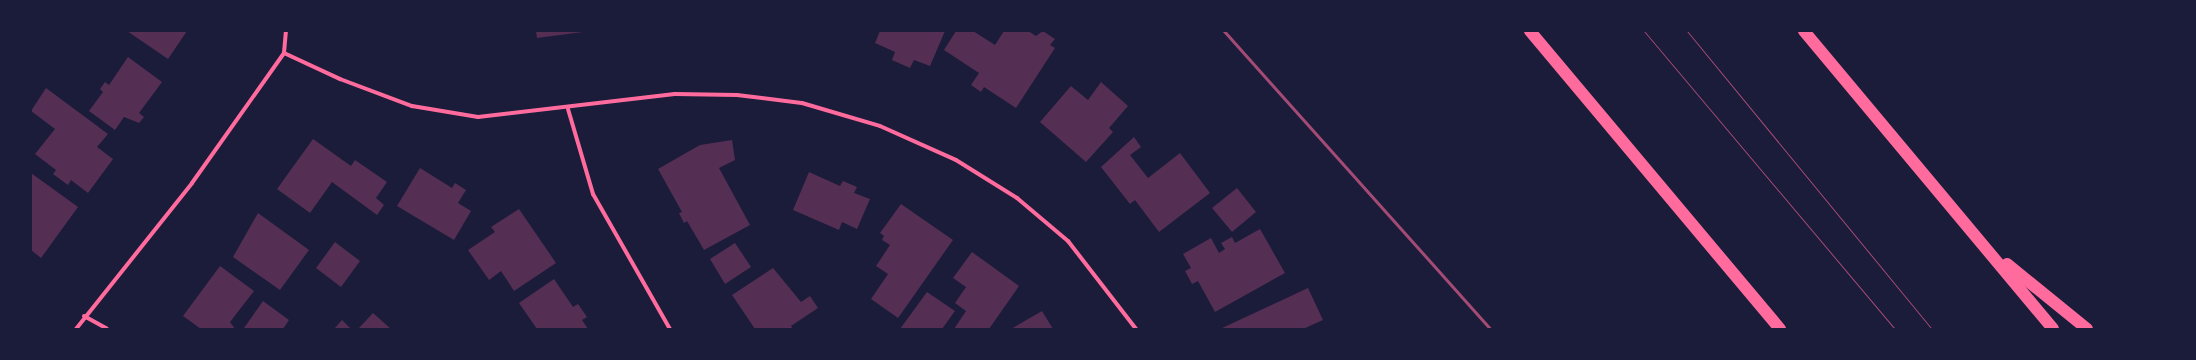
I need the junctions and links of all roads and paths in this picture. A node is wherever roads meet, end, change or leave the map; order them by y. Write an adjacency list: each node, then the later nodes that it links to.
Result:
1 (286, 31): 4 (street)
2 (1530, 31): 12 (highway)
3 (1804, 31): 6 (highway)
4 (284, 53): 5 (street); 7 (street)
5 (568, 109): 10 (street); 11 (street)
6 (1987, 248): 13 (highway); 14 (highway)
7 (84, 316): 8 (street); 9 (street)
8 (76, 329)
9 (107, 329)
10 (670, 329)
11 (1136, 329)
12 (1780, 329)
13 (2053, 329)
14 (2087, 329)

